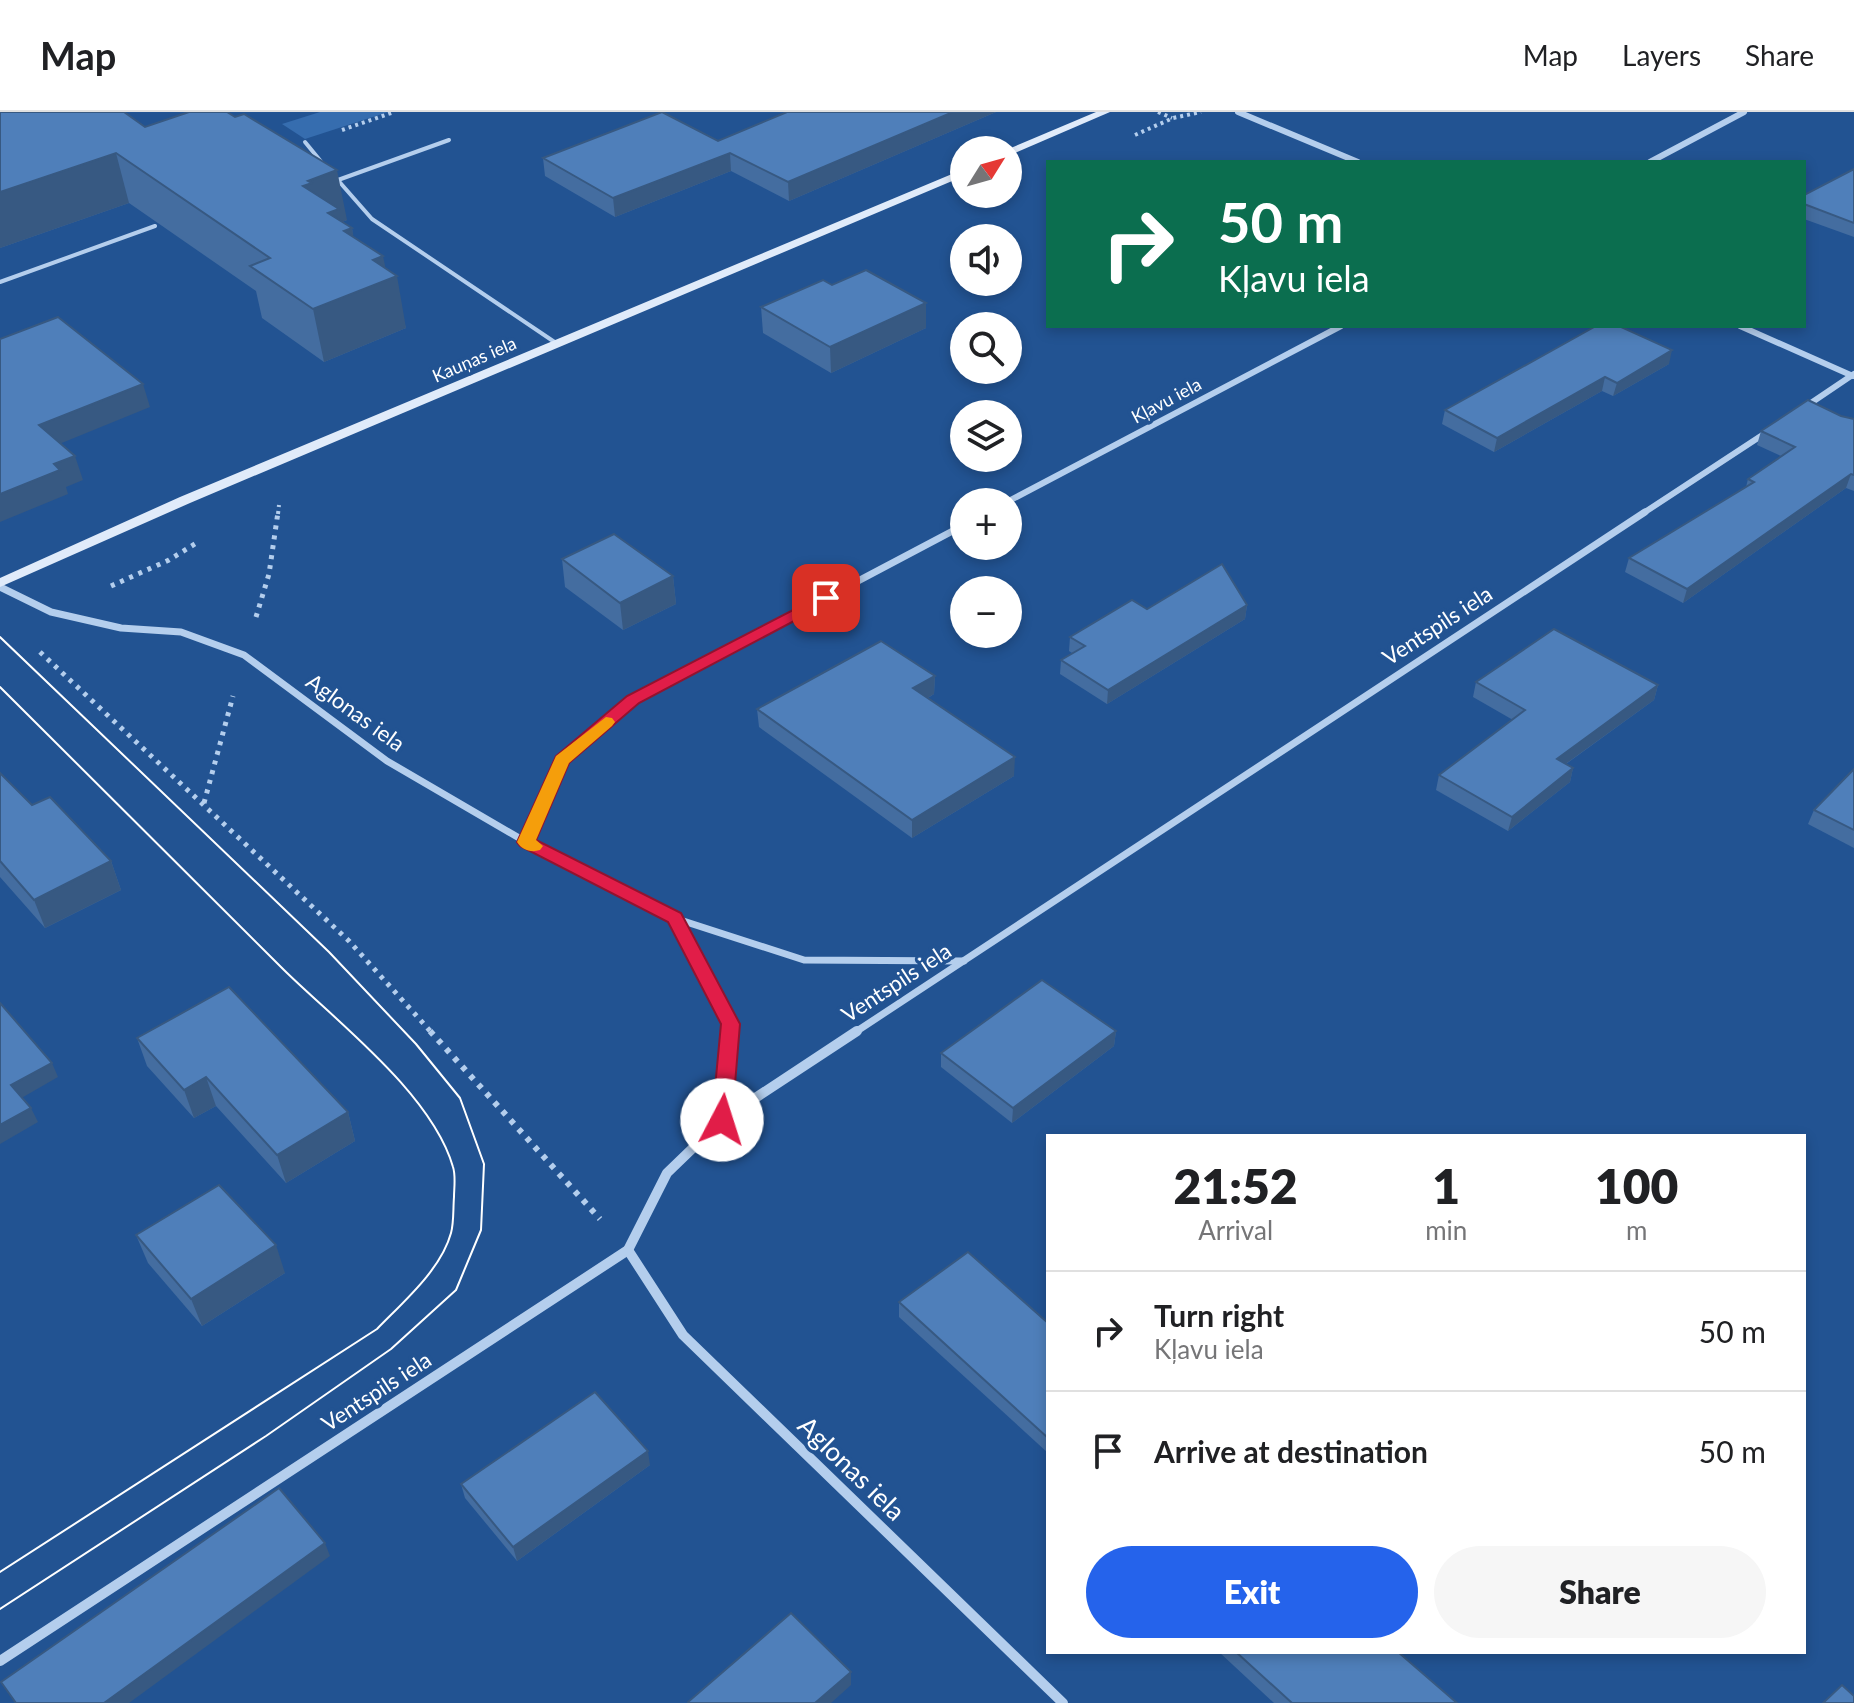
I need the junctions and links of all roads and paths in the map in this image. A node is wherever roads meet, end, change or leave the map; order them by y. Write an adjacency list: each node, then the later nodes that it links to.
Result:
1 (394, 112): 8 (path)
2 (1105, 112): 9 (street)
3 (1158, 112): 6 (path)
4 (1238, 112): 10 (street)
5 (1744, 112): 11 (street)
6 (1173, 118)
7 (449, 140): 13 (lane)
8 (305, 142): 13 (lane)
9 (1022, 147)
10 (1353, 160)
11 (1654, 160)
12 (950, 178): 18 (street, Kauņas iela)
13 (338, 180): 18 (lane)
14 (155, 226): 15 (lane)
15 (0, 282)
16 (1337, 328): 22 (street, Kļavu iela)
17 (1745, 328): 19 (street)
18 (556, 343): 24 (street, Kauņas iela)
19 (1854, 375): 20 (street)
20 (1800, 410)
21 (1773, 428): 28 (street, Ventspils iela)
22 (1022, 494)
23 (950, 532): 26 (street)
24 (0, 585): 26 (street, Aglonas iela)
25 (38, 649): 30 (path)
26 (526, 842): 27 (street, Aglonas iela)
27 (674, 918): 28 (street, Aglonas iela); 29 (street)
28 (965, 961): 29 (street, Ventspils iela)
29 (722, 1120): 30 (street, Ventspils iela)
30 (628, 1250): 31 (street, Ventspils iela); 32 (street, Aglonas iela)
31 (0, 1661)
32 (1063, 1703)

